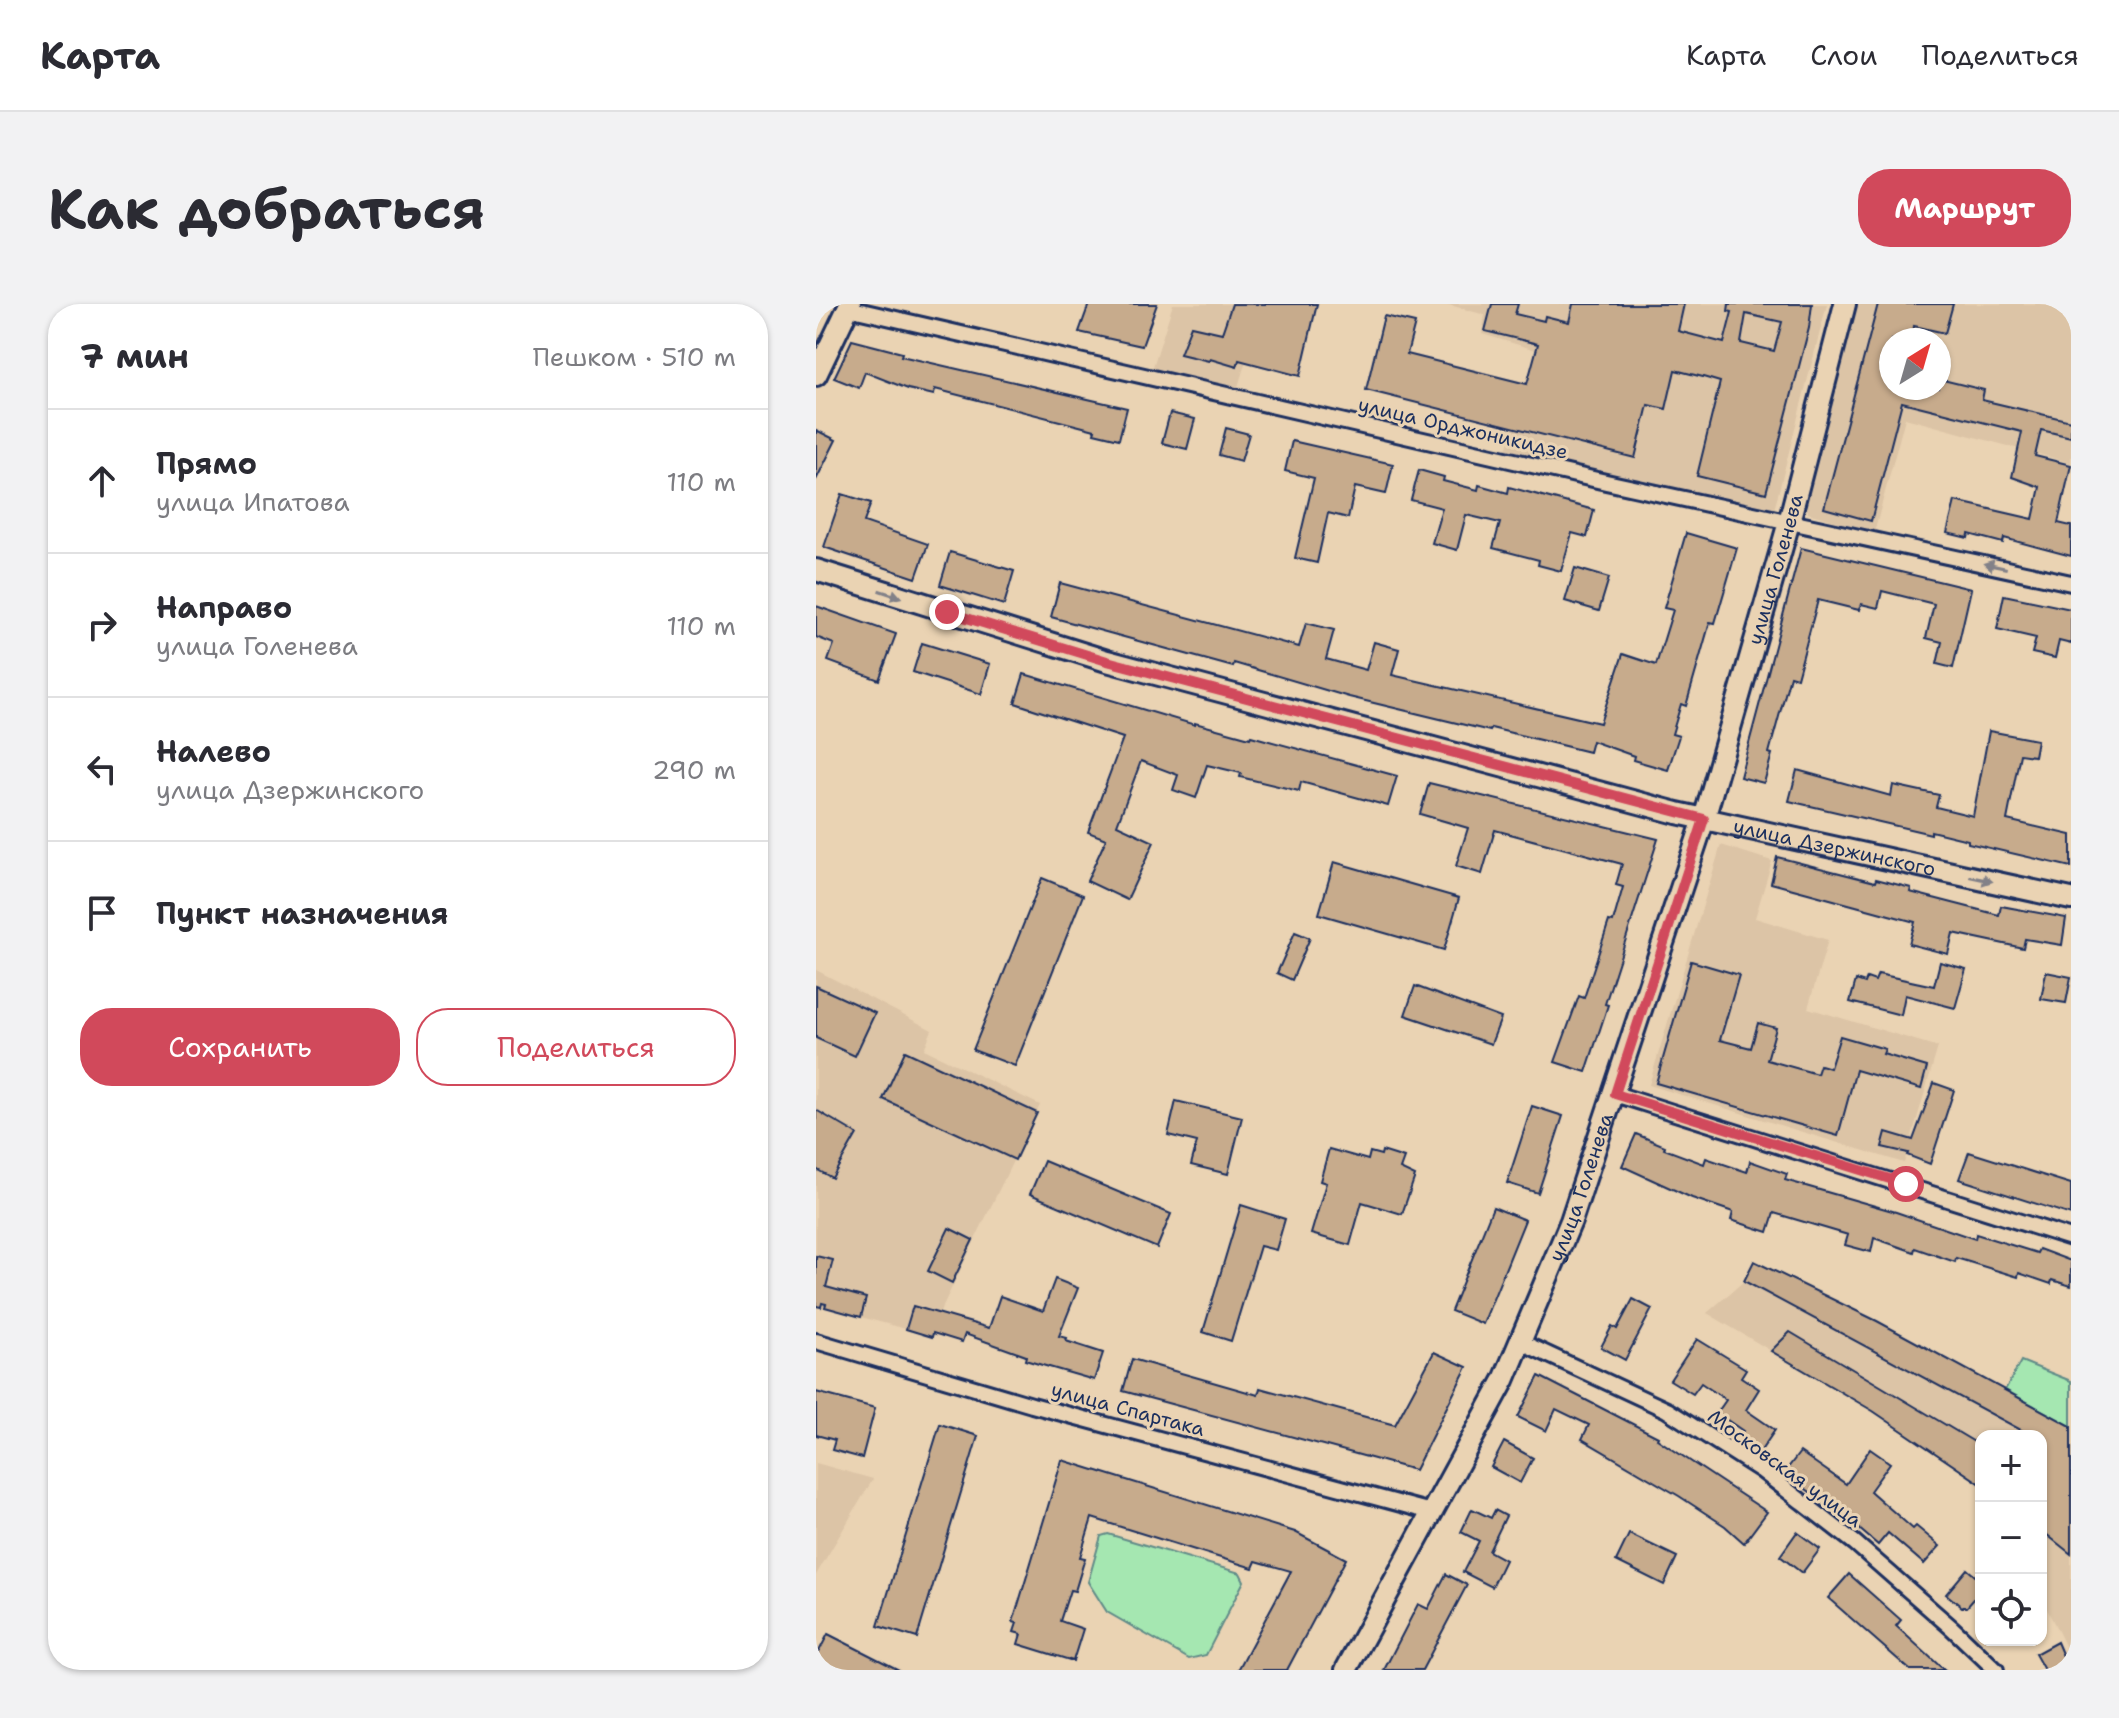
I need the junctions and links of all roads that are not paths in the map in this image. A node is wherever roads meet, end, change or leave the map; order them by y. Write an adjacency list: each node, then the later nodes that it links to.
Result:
1 (1845, 304): 4 (main road, улица Голенева)
2 (849, 306): 3 (main road); 4 (street, улица Орджоникидзе)
3 (816, 375)
4 (1790, 522): 6 (street, улица Орджоникидзе, one-way to 4); 7 (main road, улица Голенева)
5 (816, 570): 7 (main road, улица Дзержинского, one-way to 7)
6 (2071, 583)
7 (1704, 819): 8 (main road, улица Дзержинского, one-way to 8); 9 (main road, улица Голенева)
8 (2071, 899)
9 (1615, 1094): 10 (street); 12 (main road, улица Голенева)
10 (2071, 1238)
11 (816, 1341): 13 (street, улица Спартака)
12 (1521, 1342): 13 (main road, улица Голенева); 15 (street, Московская улица)
13 (1431, 1512): 14 (main road, улица Голенева)
14 (1346, 1670)
15 (1996, 1670)

